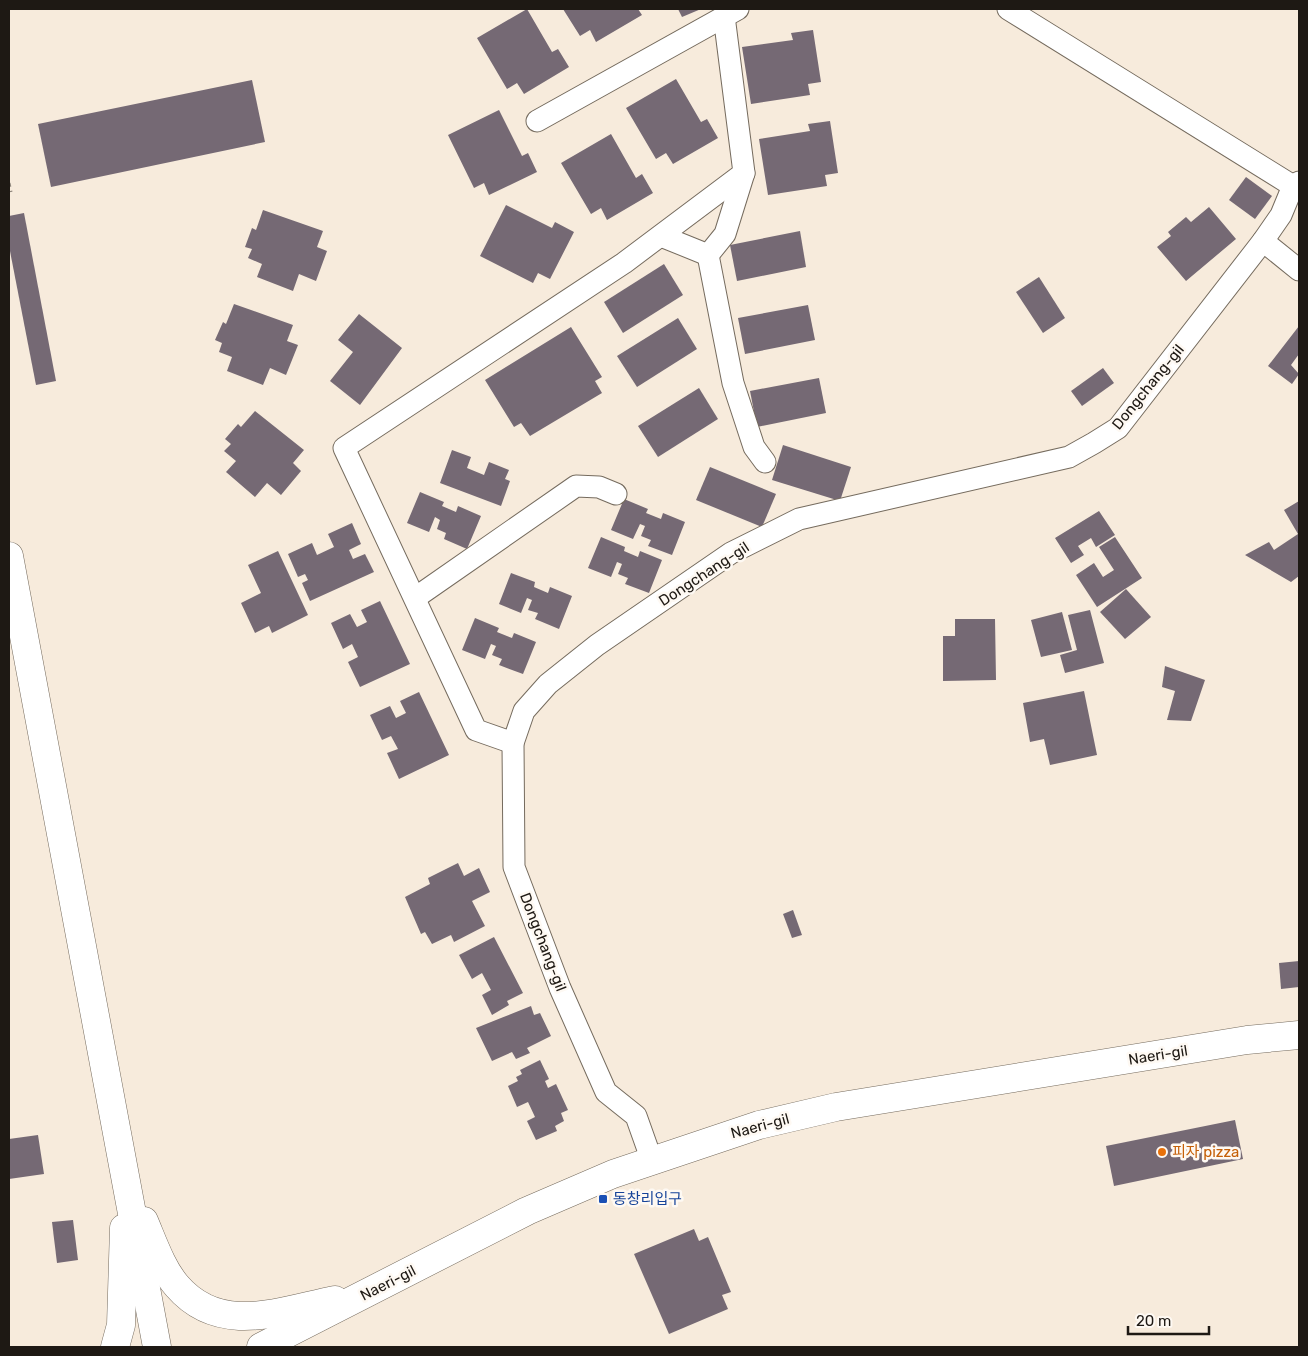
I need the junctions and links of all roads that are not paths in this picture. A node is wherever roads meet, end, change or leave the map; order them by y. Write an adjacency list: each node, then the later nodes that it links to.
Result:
1 (1008, 9): 5 (street, Dongchang-gil)
2 (731, 12): 3 (street); 4 (street)
3 (537, 121)
4 (744, 173): 6 (street); 8 (street)
5 (1296, 184): 7 (street, Dongchang-gil)
6 (661, 236): 8 (street); 13 (street)
7 (1263, 241): 9 (street); 14 (street, Dongchang-gil)
8 (708, 255): 10 (street)
9 (1299, 270)
10 (765, 462)
11 (616, 494): 13 (street)
12 (9, 556): 17 (street)
13 (415, 598): 14 (street)
14 (513, 743): 16 (street, Dongchang-gil)
15 (1299, 1036): 16 (street, Naeri-gil)
16 (652, 1161): 18 (street, Naeri-gil)
17 (126, 1181): 18 (street); 20 (street); 21 (street)
18 (368, 1293): 19 (street, Naeri-gil)
19 (265, 1346)
20 (115, 1347)
21 (157, 1347)

